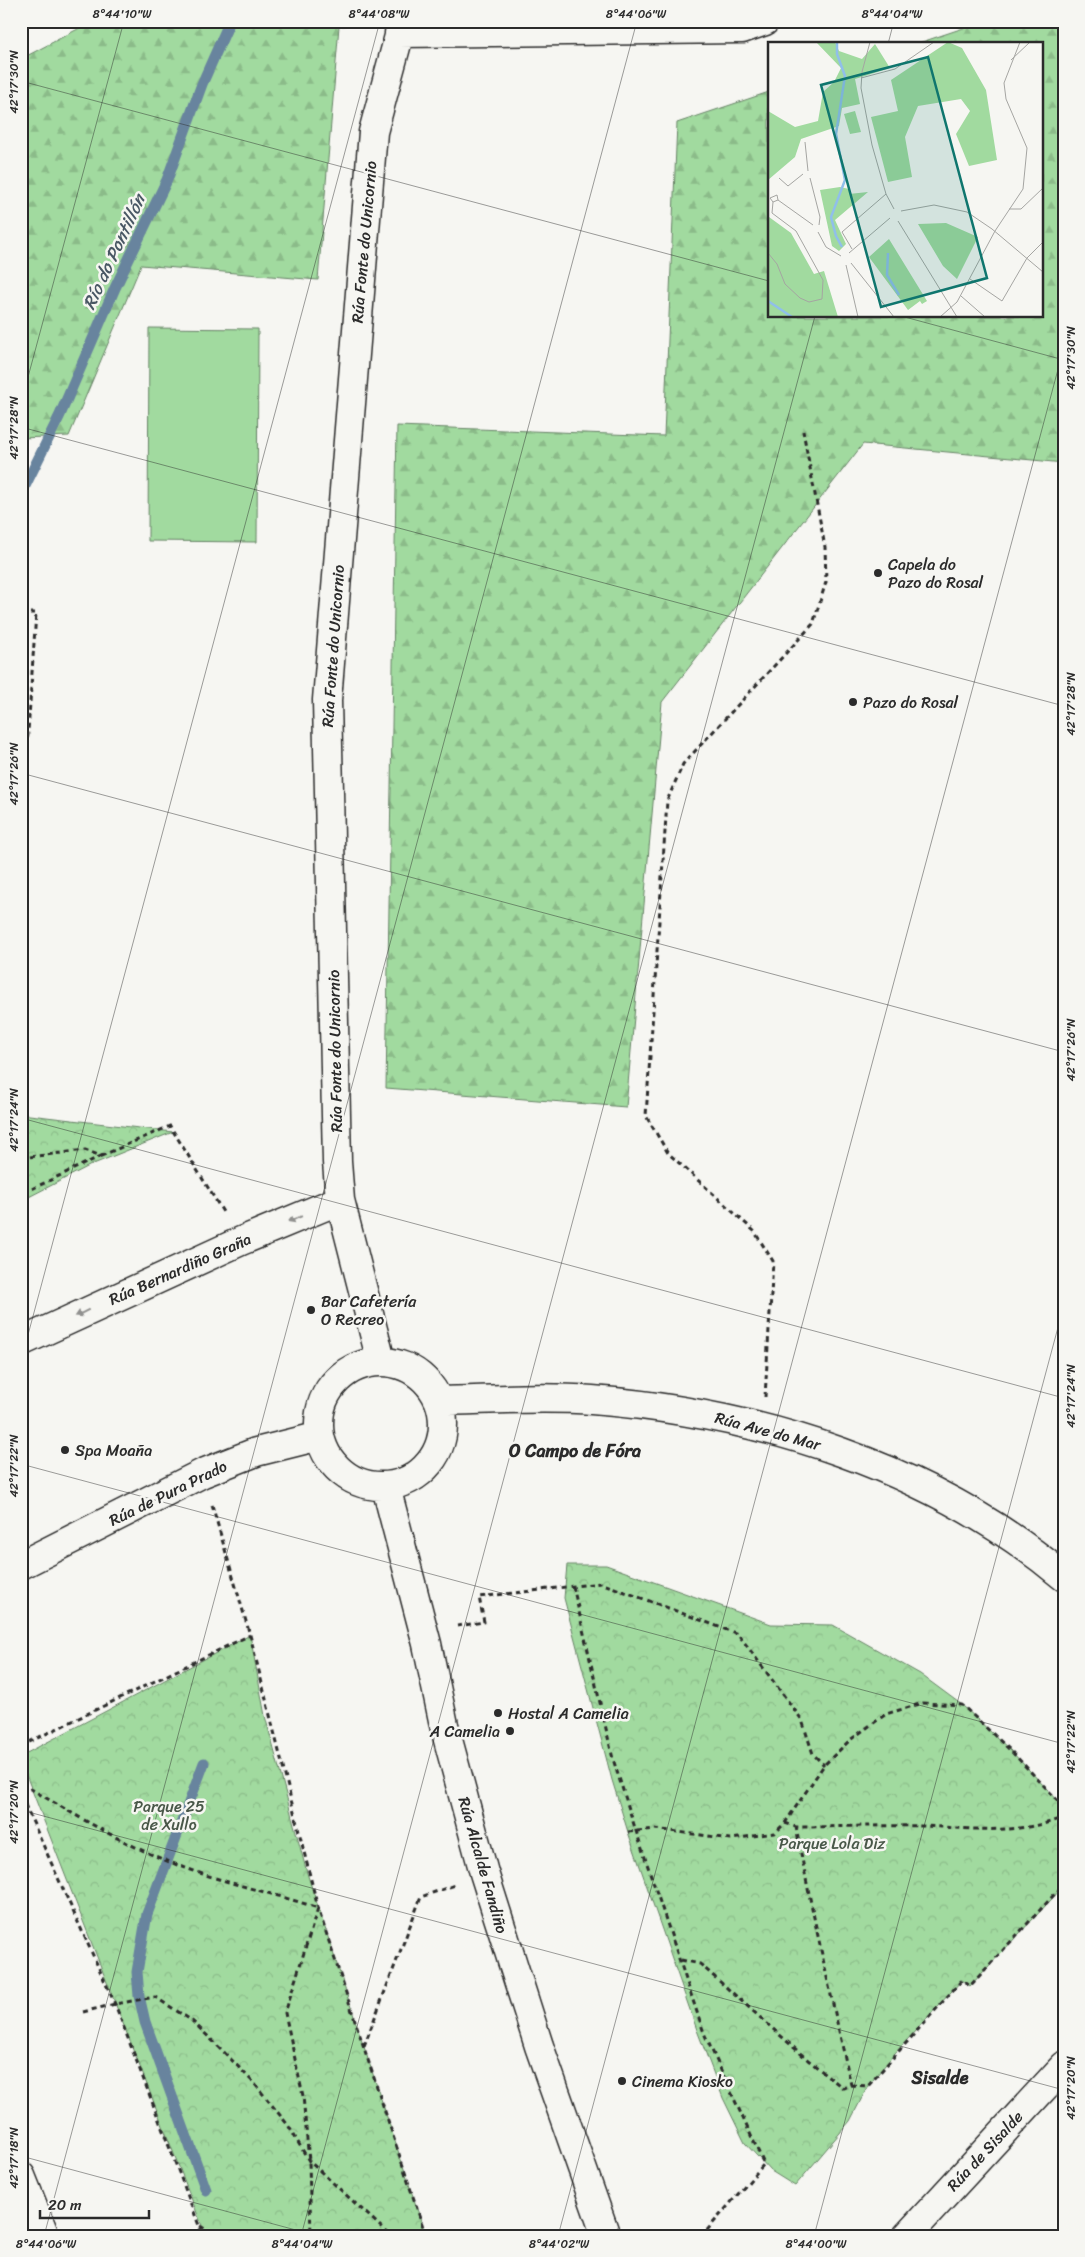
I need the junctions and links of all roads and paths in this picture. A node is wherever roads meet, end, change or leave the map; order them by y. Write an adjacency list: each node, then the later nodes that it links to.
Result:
1 (765, 21): 2 (street)
2 (401, 27): 9 (street, Rúa Fonte do Unicornio)
3 (803, 430): 14 (path)
4 (21, 613): 5 (path)
5 (21, 836)
6 (101, 1156): 7 (path); 8 (path); 10 (path)
7 (21, 1158)
8 (21, 1194)
9 (340, 1200): 10 (street, Rúa Bernardiño Graña, one-way to 10); 12 (street, Rúa Fonte do Unicornio)
10 (241, 1241): 11 (street, Rúa Bernardiño Graña, one-way to 11)
11 (21, 1342)
12 (381, 1361): 13 (street); 15 (street)
13 (440, 1401): 14 (street, Rúa Ave do Mar); 17 (street)
14 (763, 1427): 19 (street, Rúa Ave do Mar)
15 (320, 1436): 16 (street, Rúa de Pura Prado); 17 (street)
16 (203, 1473): 18 (street, Rúa de Pura Prado); 22 (path)
17 (386, 1487): 21 (street, Rúa Alcalde Fandiño)
18 (21, 1565)
19 (1064, 1577)
20 (573, 1586): 21 (path); 24 (path); 30 (path)
21 (423, 1630): 32 (street, Rúa Alcalde Fandiño)
22 (250, 1635): 23 (path); 34 (path)
23 (21, 1746)
24 (824, 1765): 26 (path); 28 (path)
25 (21, 1794): 34 (path); 36 (path)
26 (1064, 1807)
27 (1064, 1817): 29 (path)
28 (785, 1822): 29 (path); 30 (path)
29 (796, 1827): 40 (path)
30 (636, 1831): 31 (path); 35 (path)
31 (628, 1832)
32 (484, 1873): 38 (path); 51 (street, Rúa Alcalde Fandiño)
33 (1064, 1884): 40 (path)
34 (318, 1908): 38 (path); 41 (path)
35 (680, 1960): 40 (path); 52 (path)
36 (115, 2004): 37 (path); 41 (path); 43 (path)
37 (83, 2012)
38 (364, 2046): 50 (path)
39 (1064, 2066): 44 (street, Rúa de Sisalde)
40 (851, 2085)
41 (309, 2161): 48 (path); 49 (path)
42 (21, 2176): 45 (street)
43 (199, 2225): 46 (path); 47 (path)
44 (917, 2232)
45 (45, 2236)
46 (203, 2236)
47 (217, 2236)
48 (311, 2236)
49 (391, 2236)
50 (426, 2236)
51 (606, 2236)
52 (702, 2236)

